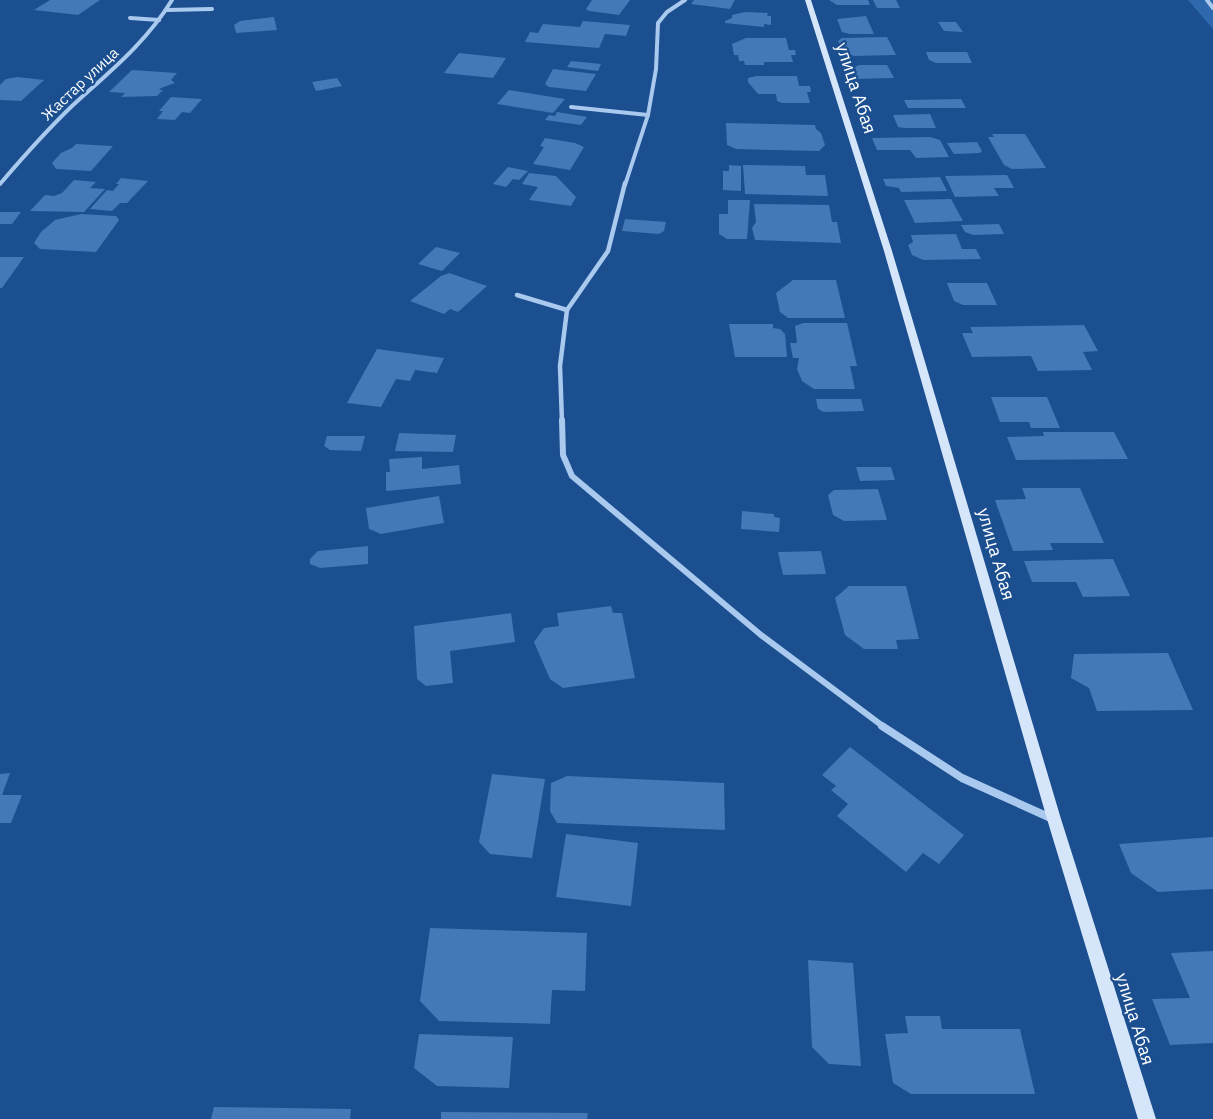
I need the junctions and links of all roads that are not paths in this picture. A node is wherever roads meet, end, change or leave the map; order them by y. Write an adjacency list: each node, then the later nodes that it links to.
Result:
1 (172, 0): 7 (street, Жастар улица)
2 (685, 0): 11 (street)
3 (808, 0): 15 (main road, улица Абая)
4 (1207, 0): 5 (street)
5 (1213, 8)
6 (212, 9): 7 (street)
7 (167, 10): 9 (street, Жастар улица)
8 (130, 18): 9 (street)
9 (159, 20): 12 (street, Жастар улица)
10 (571, 107): 11 (street)
11 (648, 115): 14 (street)
12 (0, 184)
13 (517, 295): 14 (street)
14 (567, 310): 15 (street)
15 (1054, 819): 16 (main road, улица Абая)
16 (1147, 1119)

